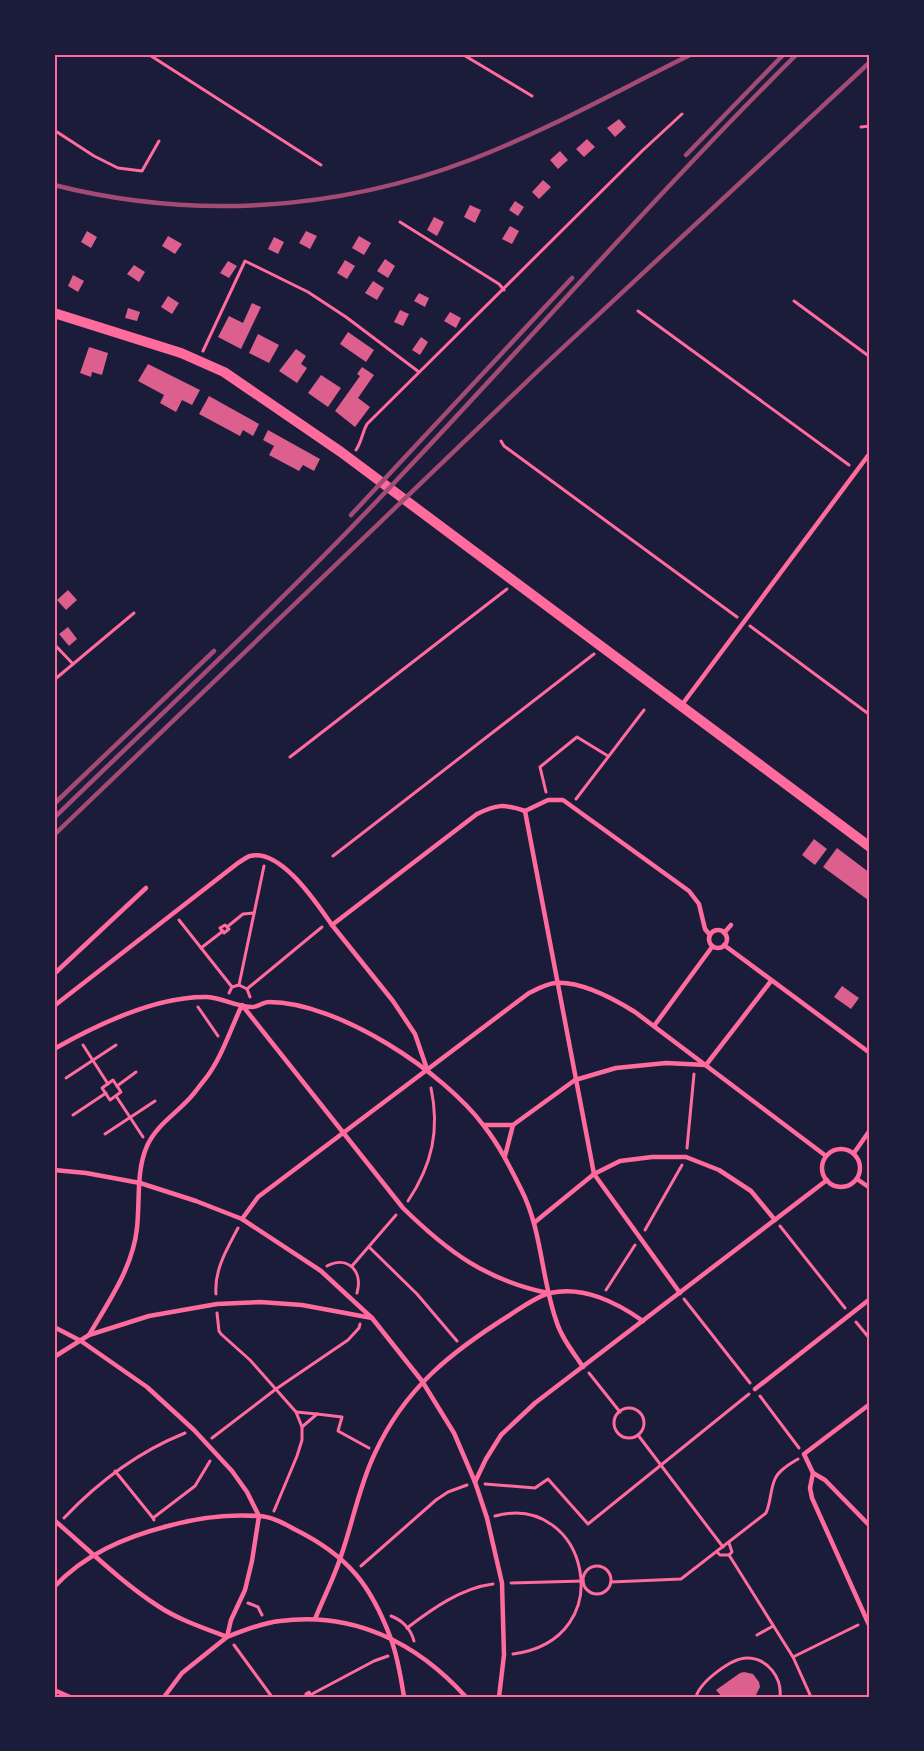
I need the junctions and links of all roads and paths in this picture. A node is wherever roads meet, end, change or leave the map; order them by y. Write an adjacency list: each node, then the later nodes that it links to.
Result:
1 (148, 54): 11 (path)
2 (281, 54): 3 (lane)
3 (286, 54)
4 (462, 54): 5 (path)
5 (532, 96)
6 (682, 114): 13 (path)
7 (870, 126): 8 (path)
8 (861, 127)
9 (54, 130): 10 (path)
10 (159, 141)
11 (321, 165)
12 (400, 222): 13 (path)
13 (504, 290): 19 (path)
14 (794, 301): 17 (path)
15 (638, 311): 23 (path)
16 (54, 313): 18 (street)
17 (870, 357)
18 (199, 360): 19 (path); 22 (street)
19 (419, 372): 22 (path)
20 (501, 441): 26 (path)
21 (870, 453): 23 (lane)
22 (350, 458): 24 (street)
23 (857, 470): 26 (lane)
24 (515, 582): 28 (street); 35 (path)
25 (134, 613): 29 (path)
26 (744, 622): 31 (lane); 33 (path)
27 (54, 644): 29 (path)
28 (603, 648): 31 (street); 41 (path)
29 (73, 664): 30 (path)
30 (54, 680)
31 (681, 706): 39 (street)
32 (644, 710): 34 (path)
33 (870, 715)
34 (608, 756): 36 (path); 37 (path)
35 (290, 757)
36 (548, 800): 37 (lane); 38 (lane)
37 (571, 806): 48 (lane)
38 (525, 811): 45 (lane); 54 (lane)
39 (870, 847)
40 (266, 856): 43 (path); 44 (lane); 45 (lane)
41 (333, 856)
42 (146, 888): 52 (lane)
43 (254, 912): 51 (path); 55 (path)
44 (174, 913): 51 (path); 61 (lane)
45 (331, 923): 57 (path); 72 (lane)
46 (731, 925): 47 (lane)
47 (724, 933): 48 (lane); 49 (lane)
48 (710, 935): 50 (lane)
49 (724, 945): 50 (lane); 53 (lane)
50 (712, 947): 63 (lane)
51 (201, 948): 56 (path)
52 (54, 974)
53 (771, 981): 68 (lane); 70 (lane)
54 (557, 983): 63 (lane); 72 (lane); 75 (lane)
55 (239, 985): 56 (path); 57 (path)
56 (232, 987): 59 (path)
57 (247, 989): 62 (path)
58 (192, 998): 59 (lane); 64 (lane); 65 (path)
59 (226, 1000): 60 (lane)
60 (242, 1005): 62 (lane); 65 (lane); 86 (lane)
61 (54, 1006)
62 (253, 1007): 72 (lane)
63 (654, 1026): 70 (lane)
64 (77, 1036): 67 (lane); 69 (path)
65 (224, 1044): 88 (lane)
66 (116, 1045): 69 (path)
67 (54, 1049)
68 (870, 1053)
69 (93, 1060): 74 (path); 76 (path)
70 (706, 1065): 71 (lane); 90 (lane)
71 (695, 1066): 75 (lane); 91 (path)
72 (428, 1070): 83 (lane); 86 (lane); 99 (path)
73 (136, 1072): 77 (path)
74 (66, 1078)
75 (575, 1080): 84 (lane); 94 (lane)
76 (108, 1084): 77 (path); 78 (path)
77 (117, 1086): 79 (path)
78 (105, 1093): 79 (path); 81 (path)
79 (116, 1096): 82 (path)
80 (155, 1101): 82 (path)
81 (73, 1115)
82 (130, 1117): 87 (path); 88 (path)
83 (484, 1125): 84 (lane); 92 (lane)
84 (513, 1125): 92 (lane)
85 (870, 1130): 89 (lane)
86 (344, 1133): 99 (lane); 100 (lane)
87 (105, 1134)
88 (148, 1144): 97 (lane)
89 (854, 1153): 90 (lane); 95 (lane)
90 (826, 1156): 96 (lane)
91 (686, 1157): 94 (lane); 101 (lane)
92 (505, 1158): 102 (lane)
93 (54, 1170): 97 (lane)
94 (594, 1174): 102 (lane); 108 (lane)
95 (857, 1179): 96 (lane); 98 (lane)
96 (827, 1180): 101 (lane)
97 (140, 1183): 100 (lane); 118 (lane)
98 (870, 1188)
99 (403, 1208): 104 (path); 107 (lane)
100 (242, 1219): 106 (lane); 112 (path)
101 (775, 1220): 108 (lane)
102 (535, 1222): 107 (lane)
103 (783, 1231): 113 (path)
104 (368, 1246): 105 (path); 121 (path)
105 (352, 1266): 106 (path); 109 (path)
106 (321, 1271): 109 (lane)
107 (548, 1293): 116 (lane); 121 (lane); 123 (lane)
108 (680, 1293): 116 (lane)
109 (353, 1299): 115 (lane)
110 (870, 1299): 113 (lane)
111 (689, 1304): 127 (path)
112 (217, 1305): 114 (lane); 118 (lane); 126 (path)
113 (850, 1315): 119 (path); 127 (lane)
114 (361, 1316): 115 (lane); 126 (path)
115 (372, 1318): 125 (lane)
116 (643, 1321): 123 (lane)
117 (54, 1327): 120 (lane)
118 (89, 1335): 120 (lane)
119 (870, 1339)
120 (81, 1341): 122 (lane); 133 (lane)
121 (461, 1347): 125 (lane)
122 (54, 1357)
123 (583, 1367): 142 (lane)
124 (590, 1375): 130 (path)
125 (422, 1381): 137 (lane); 142 (lane)
126 (276, 1389): 129 (path); 135 (path)
127 (755, 1389): 138 (path); 139 (path)
128 (870, 1404): 138 (lane)
129 (296, 1412): 131 (path); 132 (path)
130 (620, 1412): 134 (path); 134 (path)
131 (317, 1414): 132 (path); 137 (path)
132 (302, 1427): 145 (path)
133 (194, 1430): 135 (lane); 140 (path)
134 (638, 1435): 139 (path)
135 (206, 1443): 136 (lane)
136 (215, 1452): 143 (lane); 144 (path)
137 (376, 1452): 155 (lane)
138 (804, 1454): 141 (lane); 150 (path)
139 (660, 1464): 142 (path); 151 (path)
140 (115, 1471): 144 (path); 147 (path)
141 (813, 1473): 148 (lane); 164 (lane)
142 (475, 1482): 146 (lane); 156 (path)
143 (259, 1515): 145 (lane); 149 (lane); 161 (lane)
144 (153, 1518): 149 (path)
145 (271, 1518): 155 (lane)
146 (487, 1518): 157 (path); 159 (lane)
147 (56, 1522): 153 (lane)
148 (870, 1526)
149 (155, 1529): 153 (lane)
150 (728, 1543): 151 (path); 154 (path)
151 (723, 1547): 152 (path)
152 (717, 1552): 154 (path); 158 (path)
153 (93, 1554): 160 (lane); 170 (lane)
154 (729, 1555): 166 (path)
155 (341, 1557): 156 (lane); 163 (lane)
156 (355, 1572): 162 (lane)
157 (582, 1581): 158 (path); 158 (path); 159 (path); 174 (path)
158 (610, 1582)
159 (502, 1583): 168 (path); 174 (lane)
160 (54, 1587)
161 (237, 1606): 165 (path); 170 (lane)
162 (381, 1616): 168 (path); 171 (lane)
163 (315, 1620): 165 (lane); 171 (lane)
164 (867, 1621): 167 (lane); 175 (path)
165 (260, 1626): 170 (lane)
166 (773, 1626): 169 (path); 175 (path)
167 (870, 1627)
168 (407, 1628): 172 (path)
169 (757, 1635)
170 (227, 1637): 179 (lane); 180 (path)
171 (391, 1639): 172 (lane); 173 (lane)
172 (414, 1651): 183 (lane)
173 (396, 1653): 177 (path); 182 (lane)
174 (504, 1655): 184 (lane)
175 (793, 1658): 187 (path)
176 (54, 1690): 178 (lane)
177 (312, 1696): 181 (path)
178 (70, 1697)
179 (164, 1697)
180 (272, 1697)
181 (306, 1697)
182 (404, 1697)
183 (466, 1697)
184 (499, 1697)
185 (696, 1697): 186 (path)
186 (780, 1697)
187 (811, 1697)

